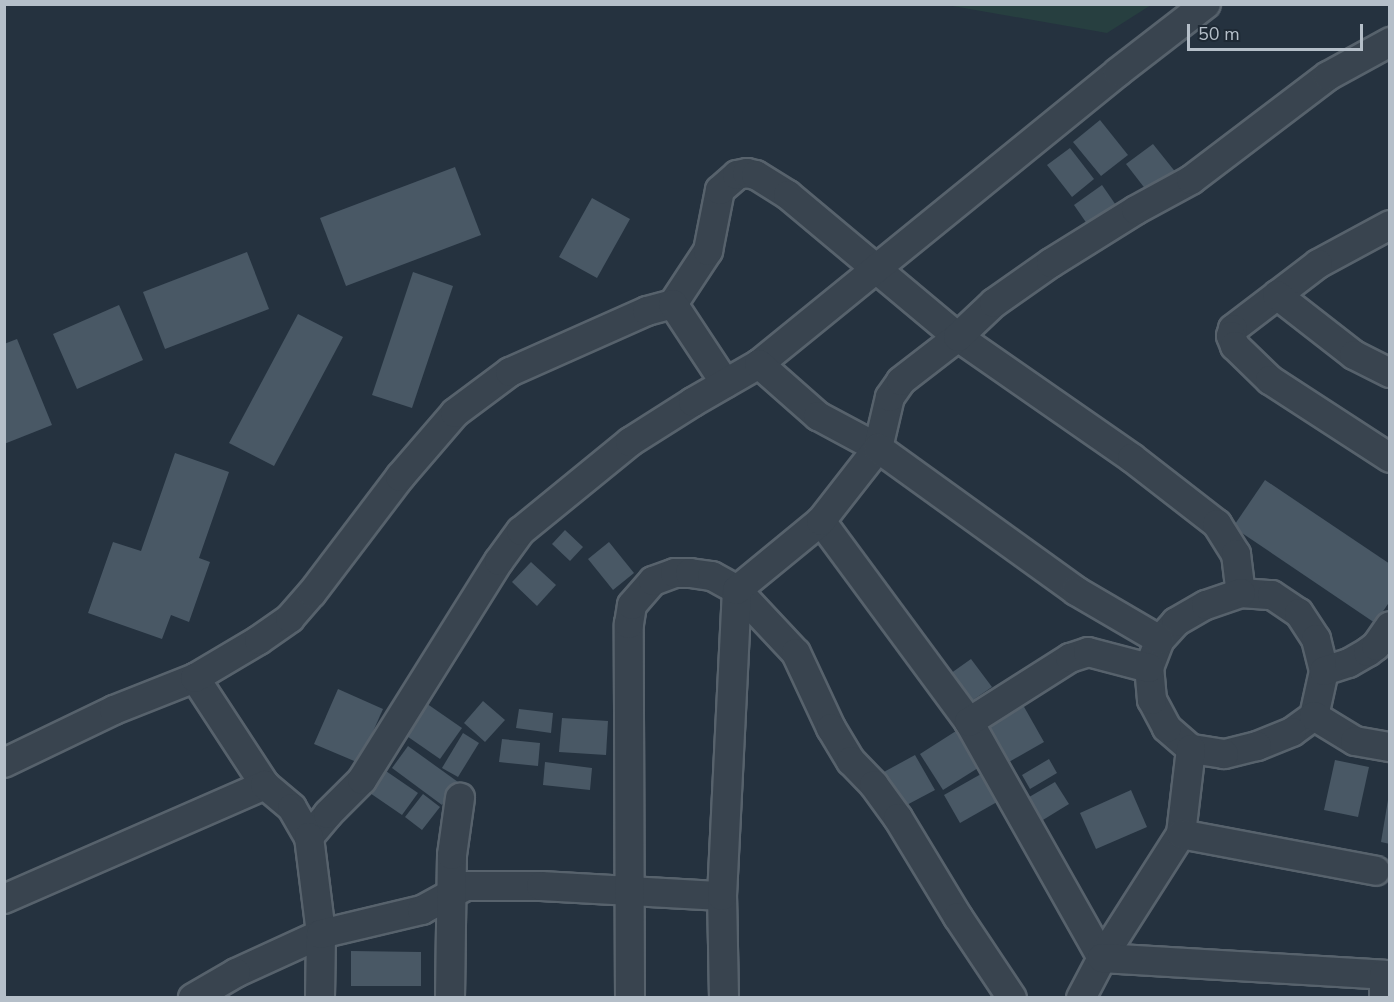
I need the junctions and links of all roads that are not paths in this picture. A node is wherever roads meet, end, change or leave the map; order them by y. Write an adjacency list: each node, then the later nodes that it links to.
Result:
1 (1206, 4): 4 (street)
2 (1389, 42): 7 (street)
3 (1389, 225): 5 (street)
4 (879, 268): 6 (street); 7 (street); 8 (street)
5 (1277, 296): 9 (street); 12 (street)
6 (673, 304): 10 (street); 20 (street)
7 (958, 337): 11 (street); 15 (street)
8 (759, 364): 10 (street); 11 (street)
9 (1389, 373)
10 (725, 383): 29 (street)
11 (878, 448): 13 (street); 17 (street)
12 (1389, 458)
13 (821, 521): 14 (street); 22 (street)
14 (737, 590): 31 (street); 33 (street); 43 (street)
15 (1241, 593): 17 (street); 19 (street)
16 (1389, 626): 19 (street)
17 (1160, 640): 18 (street)
18 (1149, 668): 22 (street); 24 (street)
19 (1324, 671): 21 (street)
20 (195, 678): 25 (street); 26 (street)
21 (1314, 716): 23 (street); 24 (street)
22 (969, 722): 36 (street)
23 (1389, 747)
24 (1191, 749): 28 (street)
25 (4, 763)
26 (265, 785): 29 (street); 34 (street)
27 (460, 798): 32 (street)
28 (1181, 834): 30 (street); 36 (street)
29 (309, 837): 35 (street)
30 (1376, 871)
31 (628, 891): 32 (street); 33 (street); 41 (street)
32 (450, 893): 35 (street); 40 (street)
33 (722, 896): 42 (street)
34 (4, 899)
35 (321, 934): 38 (street); 39 (street)
36 (1102, 958): 37 (street); 44 (street)
37 (1386, 983)
38 (205, 995)
39 (320, 998)
40 (450, 998)
41 (630, 998)
42 (724, 998)
43 (1012, 998)
44 (1081, 998)

